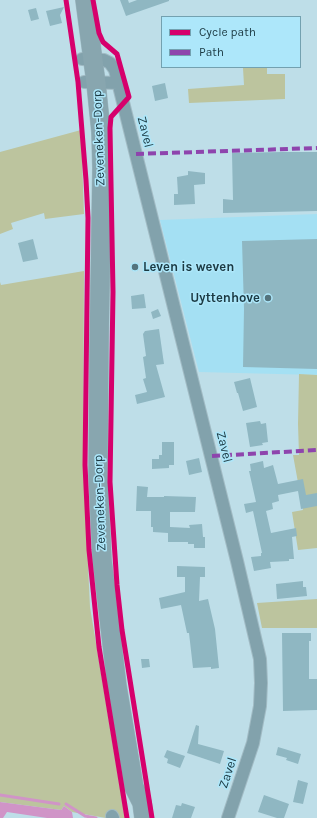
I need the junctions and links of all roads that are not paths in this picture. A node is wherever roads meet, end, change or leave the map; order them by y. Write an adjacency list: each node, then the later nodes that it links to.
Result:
1 (72, 0): 3 (main road, Zeveneken-Dorp)
2 (85, 0): 3 (main road)
3 (87, 60): 4 (main road, Zeveneken-Dorp); 5 (street, Zavel)
4 (90, 82): 5 (street); 6 (main road, Zeveneken-Dorp)
5 (118, 83): 9 (street, Zavel)
6 (134, 787): 7 (main road, Zeveneken-Dorp); 8 (main road, Zeveneken-Dorp)
7 (135, 818)
8 (144, 818)
9 (228, 818)

